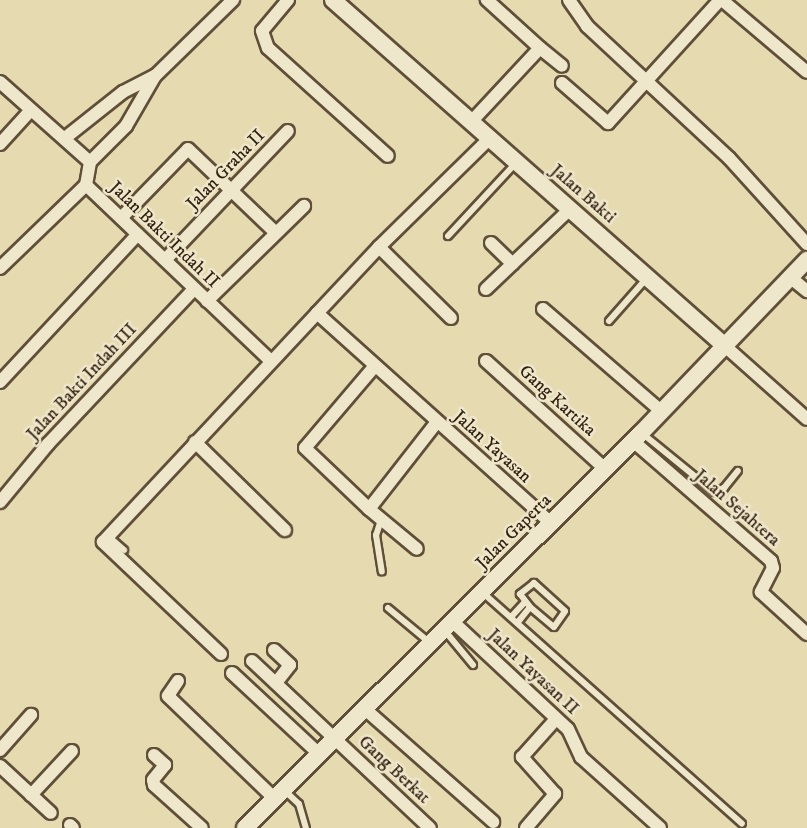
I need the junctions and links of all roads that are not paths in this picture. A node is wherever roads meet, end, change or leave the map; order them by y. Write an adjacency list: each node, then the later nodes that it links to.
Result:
1 (233, 0): 10 (street)
2 (288, 0): 20 (street)
3 (333, 0): 15 (street, Jalan Bakti)
4 (487, 0): 7 (street)
5 (569, 0): 11 (street)
6 (721, 0): 9 (street); 11 (street)
7 (540, 48): 8 (street); 15 (street)
8 (562, 66)
9 (807, 72)
10 (155, 76): 17 (street); 21 (street)
11 (648, 80): 13 (street); 32 (street)
12 (0, 82): 14 (street)
13 (562, 83)
14 (30, 111): 17 (street); 19 (street)
15 (471, 122): 18 (street, Jalan Bakti)
16 (288, 131): 24 (street, Jalan Graha II)
17 (65, 138): 21 (street)
18 (490, 138): 22 (street, Jalan Bakti); 33 (street)
19 (0, 144)
20 (388, 156)
21 (90, 162): 23 (street, Jalan Bakti Indah II)
22 (516, 162): 26 (street, Jalan Bakti); 30 (lane)
23 (86, 185): 27 (street, Jalan Bakti Indah II); 37 (street)
24 (233, 189): 27 (street); 28 (street); 34 (street, Jalan Graha II)
25 (304, 206): 28 (street)
26 (570, 208): 36 (street); 38 (street, Jalan Bakti)
27 (121, 218): 29 (street, Jalan Bakti Indah II)
28 (275, 232): 43 (street)
29 (138, 234): 34 (street, Jalan Bakti Indah II); 52 (street)
30 (448, 236)
31 (491, 243): 36 (street)
32 (807, 244)
33 (379, 246): 45 (street); 46 (street)
34 (165, 260): 40 (street, Jalan Bakti Indah II)
35 (807, 260): 39 (street, Jalan Gaperta)
36 (513, 264): 41 (street)
37 (0, 268)
38 (648, 277): 47 (lane); 48 (street, Jalan Bakti)
39 (791, 278): 42 (street); 48 (street, Jalan Gaperta)
40 (194, 289): 43 (street, Jalan Bakti Indah II); 60 (street, Jalan Bakti Indah III)
41 (486, 289)
42 (807, 291)
43 (207, 301): 49 (street, Jalan Bakti Indah II)
44 (543, 309): 53 (street)
45 (317, 313): 49 (street); 51 (street, Jalan Yayasan)
46 (451, 318)
47 (609, 321)
48 (726, 347): 53 (street, Jalan Gaperta); 54 (street, Jalan Bakti)
49 (270, 360): 57 (street)
50 (486, 361): 58 (street, Gang Kartika)
51 (374, 366): 55 (street, Jalan Yayasan); 61 (street)
52 (0, 382)
53 (662, 411): 56 (street, Jalan Gaperta)
54 (807, 419)
55 (437, 422): 61 (street, Jalan Yayasan); 63 (street, Jalan Yayasan)
56 (637, 437): 58 (street, Jalan Gaperta); 59 (lane); 75 (street, Jalan Sejahtera)
57 (195, 442): 64 (street); 65 (street)
58 (604, 468): 63 (street, Jalan Gaperta)
59 (738, 471)
60 (0, 502)
61 (369, 509): 62 (street)
62 (382, 520): 66 (street); 68 (lane)
63 (551, 523): 69 (street, Jalan Gaperta)
64 (285, 530)
65 (108, 536): 67 (lane); 78 (street)
66 (417, 549)
67 (124, 550)
68 (382, 572)
69 (482, 591): 72 (lane); 74 (street, Jalan Gaperta)
70 (527, 604): 70 (lane); 72 (lane); 73 (lane)
71 (388, 608): 76 (lane)
72 (512, 617): 73 (lane)
73 (518, 622): 97 (lane)
74 (447, 625): 76 (street, Jalan Gaperta); 80 (lane); 86 (street, Jalan Yayasan II)
75 (807, 634)
76 (430, 643): 84 (street, Jalan Gaperta)
77 (274, 650): 83 (street)
78 (221, 654)
79 (252, 661): 83 (street, Gang Berkat)
80 (473, 665)
81 (232, 673): 90 (street)
82 (178, 681): 93 (street)
83 (276, 683): 87 (street, Gang Berkat)
84 (365, 709): 87 (street, Jalan Gaperta); 96 (street)
85 (31, 715): 88 (street)
86 (556, 719): 102 (street); 103 (street, Jalan Yayasan II)
87 (334, 738): 90 (street, Jalan Gaperta); 101 (street, Gang Berkat)
88 (0, 750)
89 (72, 752): 94 (street)
90 (318, 753): 93 (street, Jalan Gaperta)
91 (154, 754): 99 (street)
92 (0, 766): 94 (street)
93 (278, 793): 98 (street, Jalan Gaperta); 100 (lane)
94 (31, 795): 95 (street)
95 (51, 813)
96 (493, 822)
97 (742, 824)
98 (252, 826)
99 (202, 828)
100 (306, 828)
101 (430, 828)
102 (526, 828)
103 (660, 828)

